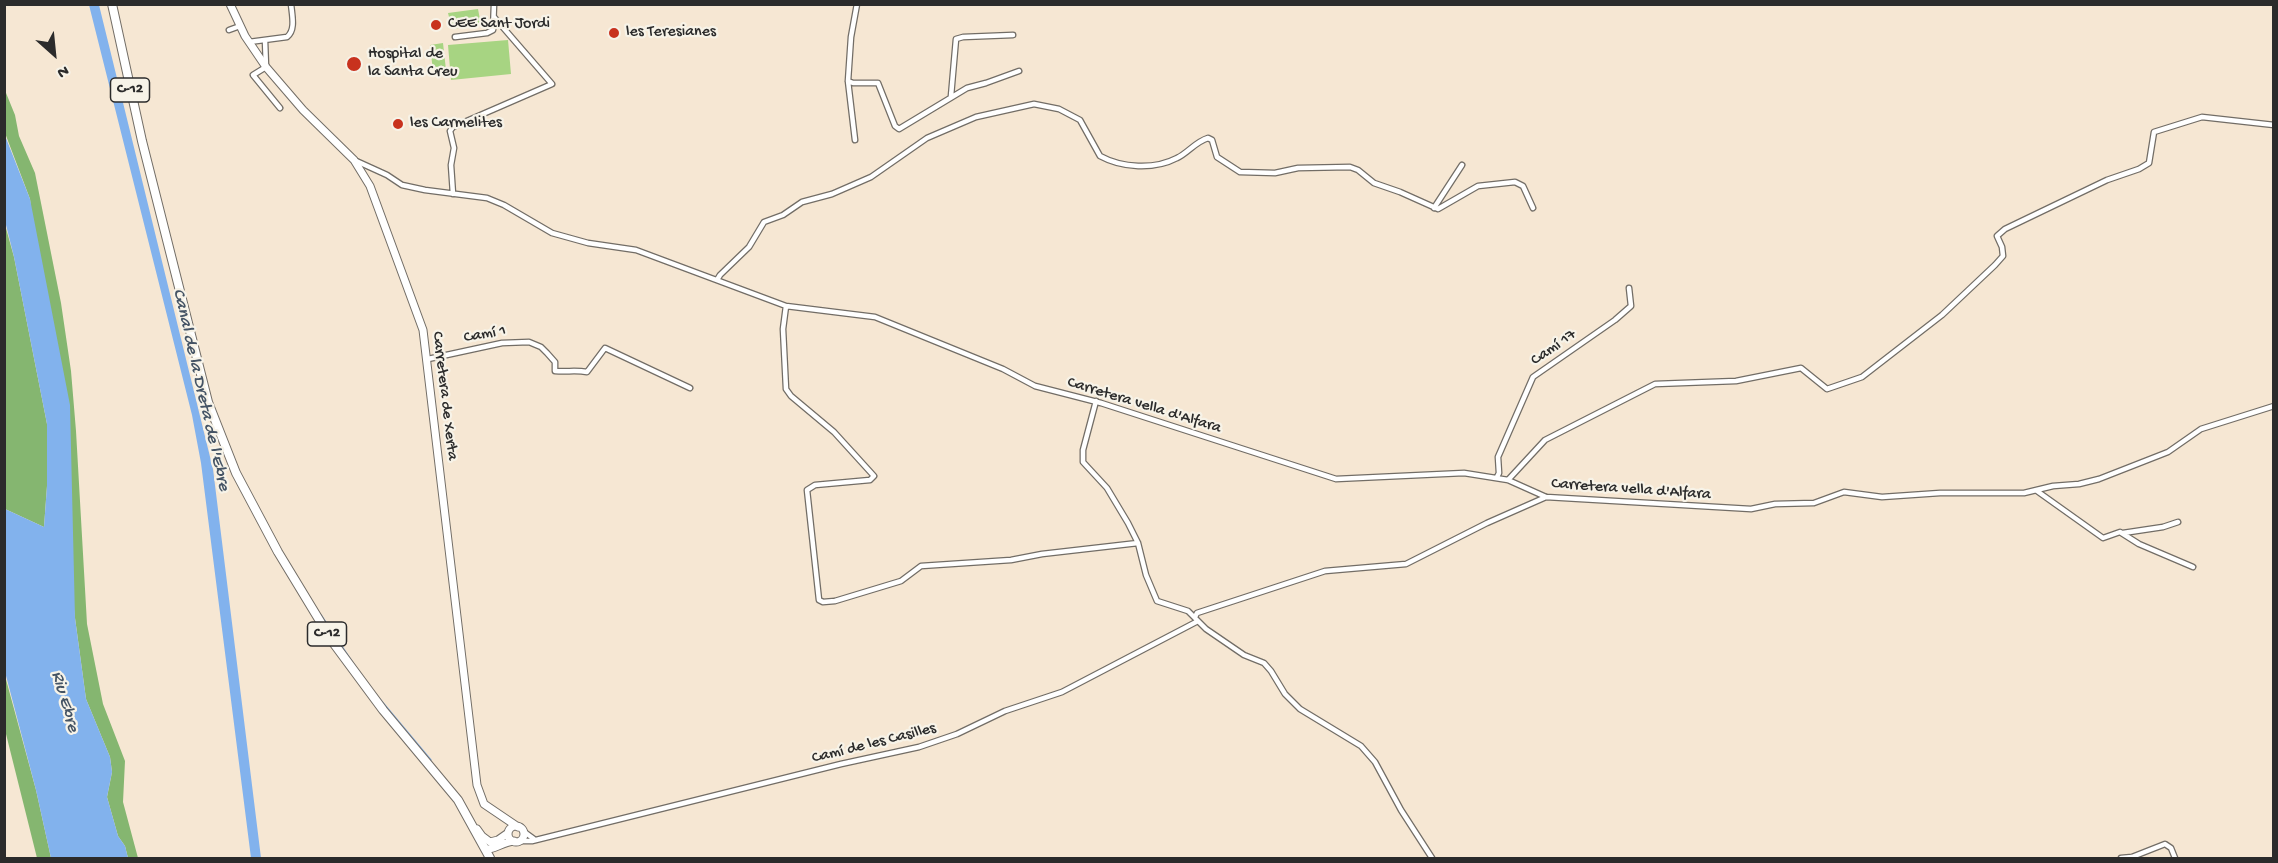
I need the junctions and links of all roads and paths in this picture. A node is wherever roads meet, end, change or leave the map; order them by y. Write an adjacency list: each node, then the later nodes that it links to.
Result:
1 (112, 4): 41 (main road, C-12)
2 (230, 4): 7 (main road, Carretera de Xerta)
3 (291, 4): 11 (street)
4 (494, 4): 6 (street)
5 (857, 4): 15 (street)
6 (494, 17): 10 (street); 22 (street)
7 (240, 26): 8 (street); 12 (main road, Carretera de Xerta)
8 (229, 30)
9 (1013, 35): 16 (street)
10 (455, 37)
11 (265, 40): 12 (street); 13 (street)
12 (249, 42): 13 (main road, Carretera de Xerta)
13 (266, 67): 17 (street); 20 (main road, Carretera de Xerta)
14 (1019, 71): 16 (street)
15 (848, 81): 16 (street); 19 (street)
16 (951, 96)
17 (280, 108)
18 (2274, 125): 33 (street)
19 (855, 140)
20 (354, 160): 22 (street, Carretera vella d'Alfara); 28 (main road, Carretera de Xerta)
21 (1462, 165): 23 (street)
22 (453, 194): 25 (street, Carretera vella d'Alfara)
23 (1434, 208): 24 (street); 25 (street)
24 (1533, 208)
25 (717, 280): 27 (street, Carretera vella d'Alfara)
26 (1629, 288): 32 (street, Camí 17)
27 (786, 306): 30 (street, Carretera vella d'Alfara); 38 (street)
28 (428, 360): 29 (street, Camí 1); 43 (main road, Carretera de Xerta)
29 (690, 388)
30 (1095, 401): 32 (street, Carretera vella d'Alfara); 38 (street)
31 (2274, 406): 34 (street, Carretera vella d'Alfara)
32 (1497, 477): 33 (street, Carretera vella d'Alfara)
33 (1508, 480): 35 (street, Carretera vella d'Alfara)
34 (2037, 491): 35 (street, Carretera vella d'Alfara); 37 (street)
35 (1546, 497): 40 (street, Camí de les Casilles)
36 (2178, 522): 37 (street)
37 (2123, 534): 39 (street)
38 (1138, 543): 40 (street)
39 (2193, 567)
40 (1196, 619): 46 (street, Camí de les Casilles); 50 (street)
41 (423, 760): 42 (main road, C-12); 48 (main road, C-12)
42 (461, 814): 48 (main road); 49 (main road, C-12)
43 (501, 817): 44 (main road); 45 (main road)
44 (520, 829): 45 (main road); 46 (street); 47 (main road)
45 (508, 832): 47 (main road); 48 (main road)
46 (537, 839): 47 (street, Camí de les Casilles)
47 (516, 841): 48 (main road)
48 (491, 847): 49 (main road, C-12)
49 (488, 858)
50 (1432, 858)
51 (2121, 858): 52 (street)
52 (2175, 858)

